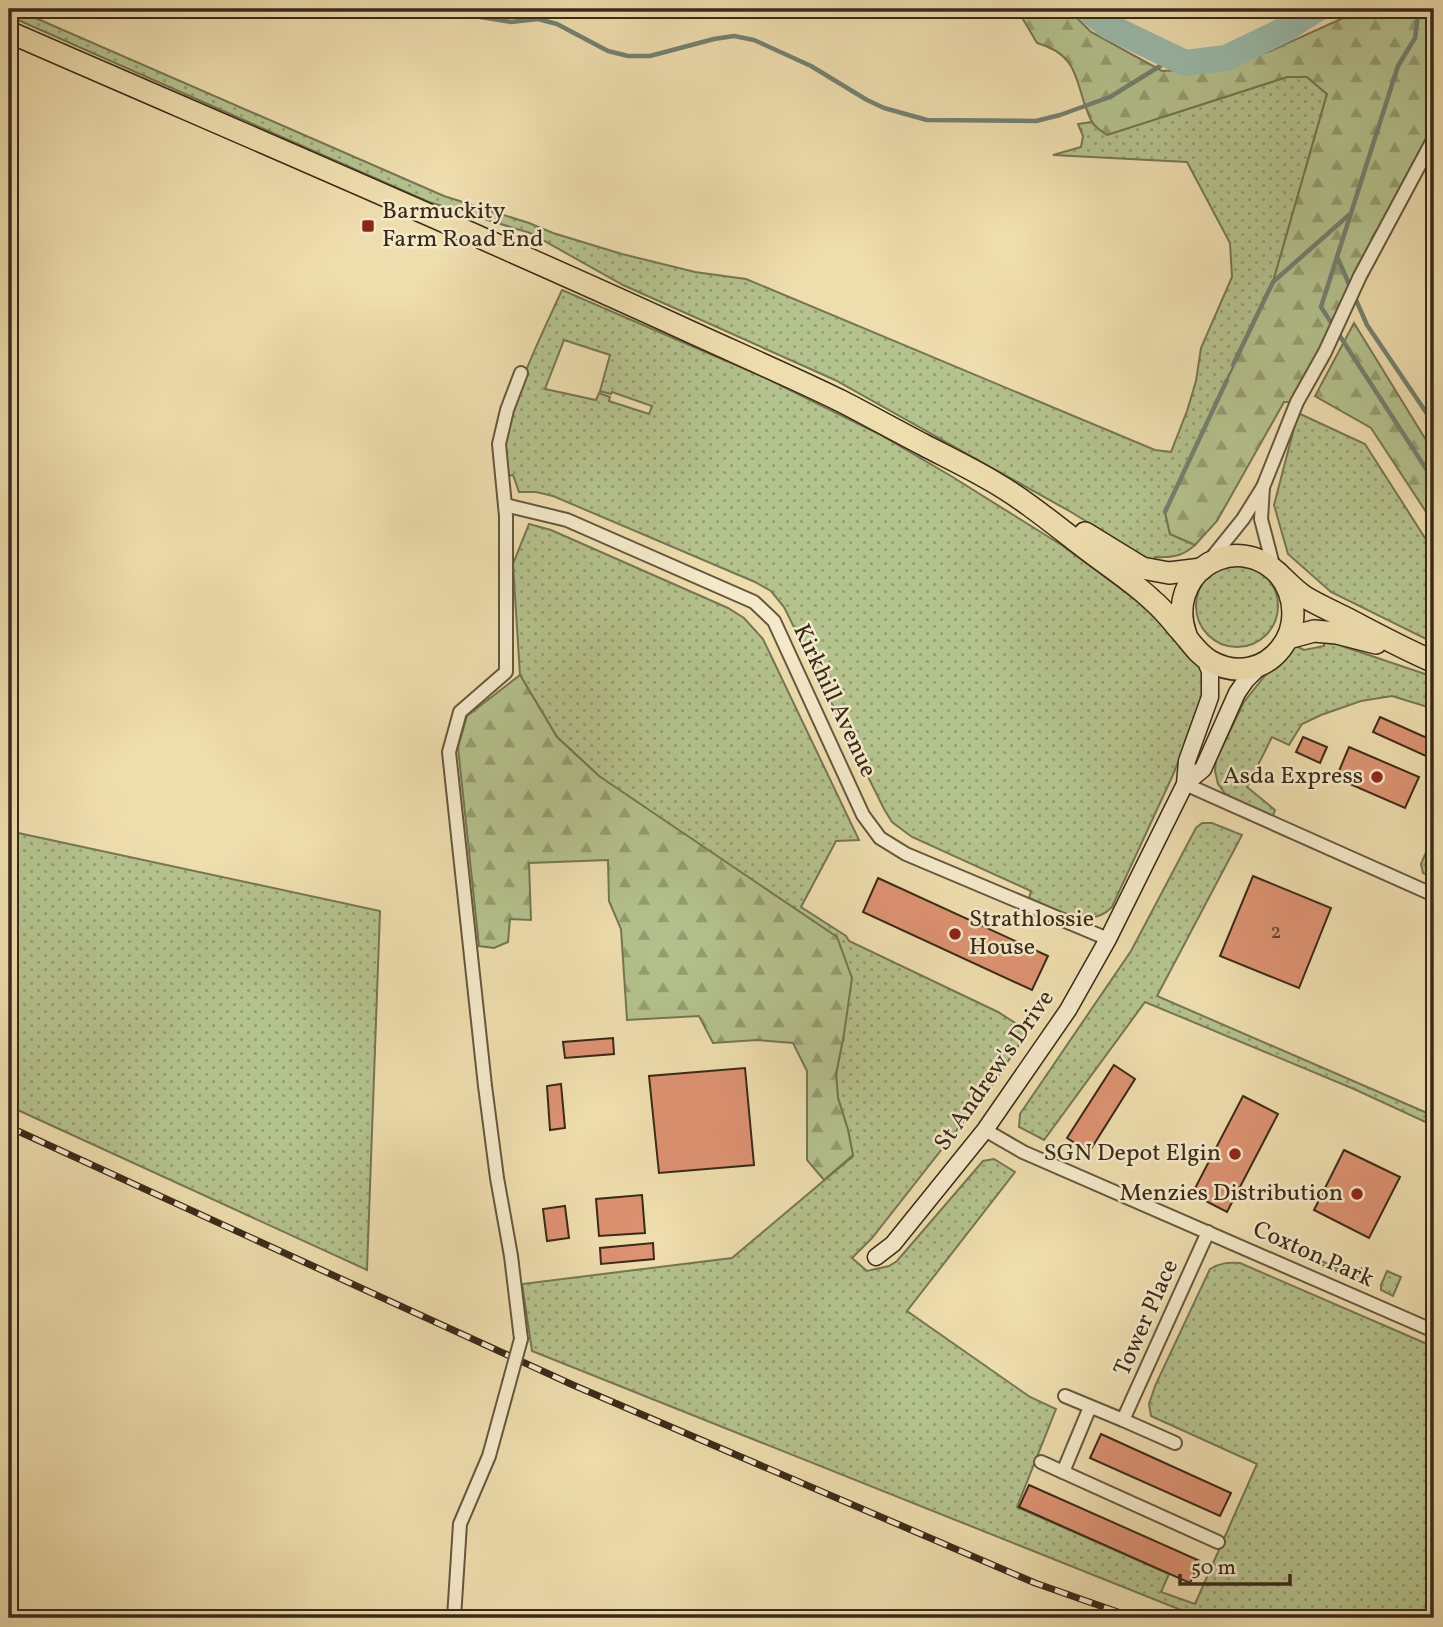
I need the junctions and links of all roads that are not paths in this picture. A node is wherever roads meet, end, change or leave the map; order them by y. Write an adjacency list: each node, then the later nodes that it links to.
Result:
1 (9, 32): 6 (highway)
2 (1434, 138): 4 (street)
3 (521, 373): 5 (street)
4 (1263, 487): 7 (street); 8 (street)
5 (505, 505): 17 (street, Kirkhill Avenue); 29 (street, bridge)
6 (1041, 515): 7 (highway); 9 (highway)
7 (1204, 567): 8 (highway); 9 (highway)
8 (1276, 571): 10 (highway); 11 (highway)
9 (1187, 637): 12 (highway)
10 (1288, 638): 11 (highway); 13 (highway)
11 (1412, 653): 14 (highway)
12 (1204, 657): 13 (highway); 15 (street, St Andrew's Drive)
13 (1263, 662): 15 (street, St Andrew's Drive)
14 (1434, 662)
15 (1185, 784): 16 (street); 17 (street, St Andrew's Drive)
16 (1434, 895)
17 (1108, 939): 18 (street, St Andrew's Drive)
18 (985, 1130): 19 (street, Coxton Park); 20 (street, St Andrew's Drive)
19 (1208, 1232): 21 (street, Coxton Park); 24 (street, Tower Place)
20 (876, 1256)
21 (1434, 1331)
22 (1065, 1396): 23 (street)
23 (1090, 1407): 24 (street); 27 (street)
24 (1123, 1420): 25 (street)
25 (1175, 1443)
26 (1041, 1462): 27 (street)
27 (1063, 1472): 28 (street)
28 (1218, 1542)
29 (454, 1618)

